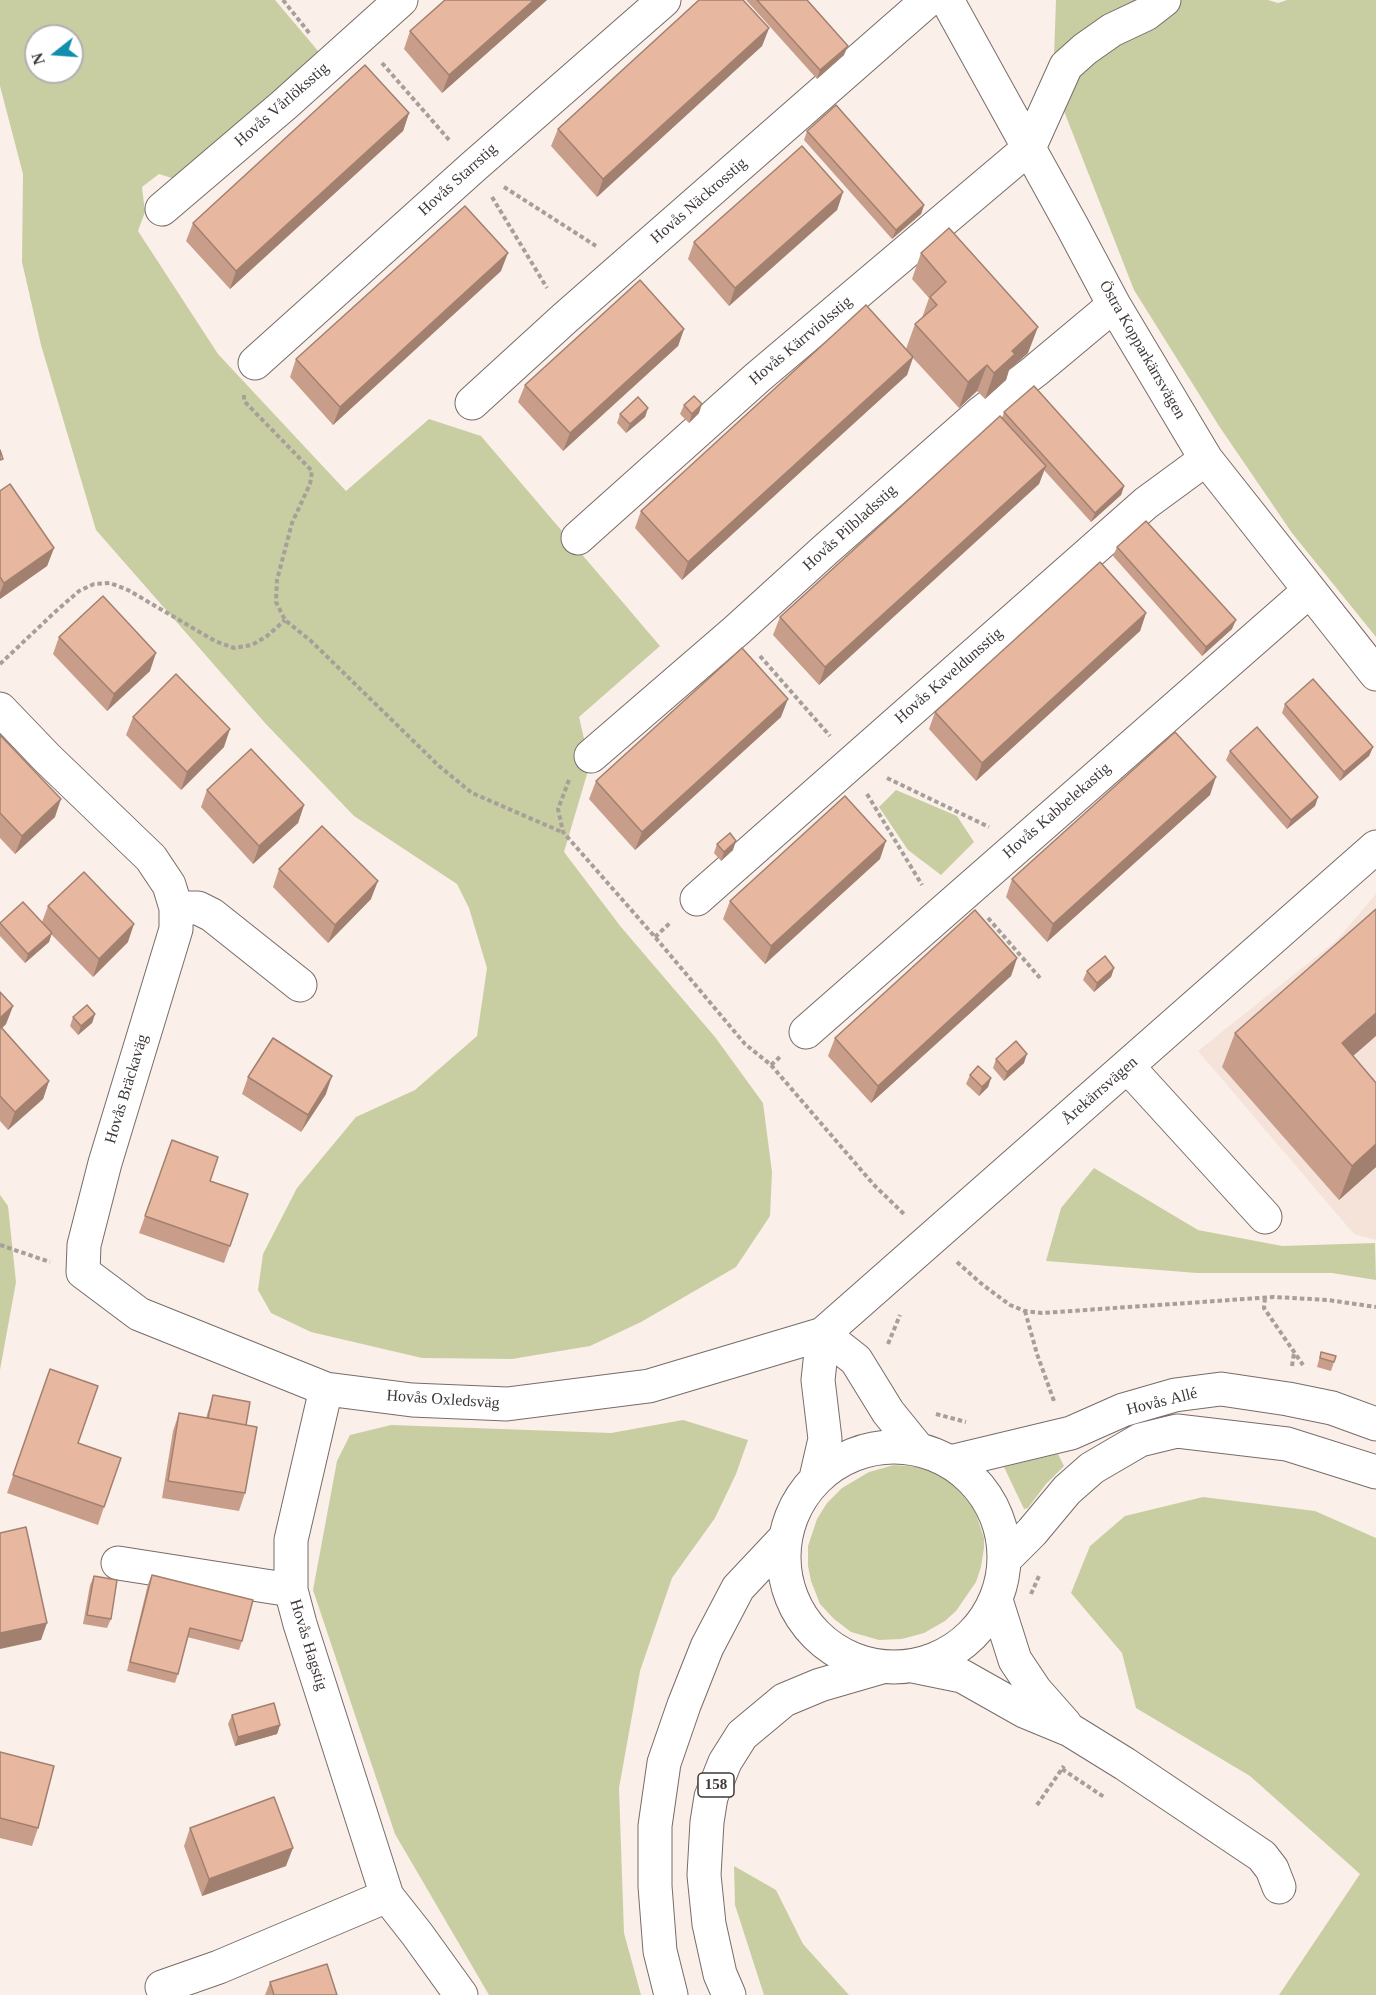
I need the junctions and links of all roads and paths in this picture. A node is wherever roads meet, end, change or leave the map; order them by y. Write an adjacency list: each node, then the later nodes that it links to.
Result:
1 (283, 0): 7 (path)
2 (401, 0): 7 (street, Hovås Vårlöksstig)
3 (664, 0): 9 (street, Hovås Starrstig)
4 (928, 0): 11 (street, Hovås Näckrosstig)
5 (947, 0): 8 (street, Östra Kopparkärrsvägen)
6 (1164, 0): 8 (street)
7 (332, 62): 10 (street, Hovås Vårlöksstig)
8 (1029, 148): 12 (street, Östra Kopparkärrsvägen); 16 (street, Hovås Kärrviolsstig)
9 (473, 167): 11 (path); 13 (street, Hovås Starrstig)
10 (162, 209)
11 (626, 265): 14 (street, Hovås Näckrosstig)
12 (1114, 305): 15 (street, Östra Kopparkärrsvägen); 22 (street, Hovås Pilbladsstig)
13 (255, 363): 18 (path)
14 (472, 403)
15 (1206, 459): 17 (street, Östra Kopparkärrsvägen); 23 (street, Hovås Kaveldunsstig)
16 (578, 538)
17 (1308, 591): 20 (street, Östra Kopparkärrsvägen); 25 (street, Hovås Kabbelekastig)
18 (285, 620): 19 (path); 24 (path)
19 (0, 664)
20 (1376, 674)
21 (0, 709): 29 (street, Hovås Bräckaväg)
22 (591, 756): 24 (path)
23 (851, 761): 25 (path); 28 (street, Hovås Kaveldunsstig)
24 (563, 832): 35 (path)
25 (1019, 844): 27 (street, Hovås Kabbelekastig)
26 (1376, 847): 33 (street, Årekärrsvägen)
27 (965, 892): 30 (path); 32 (street, Hovås Kabbelekastig)
28 (696, 899)
29 (177, 908): 31 (street); 37 (street, Hovås Bräckaväg)
30 (1040, 978)
31 (300, 986)
32 (806, 1032)
33 (1128, 1067): 34 (street); 35 (street, Årekärrsvägen)
34 (1265, 1217)
35 (933, 1239): 41 (path); 42 (street, Årekärrsvägen)
36 (0, 1245): 37 (path)
37 (83, 1272): 47 (street, Hovås Oxledsväg)
38 (1265, 1298): 39 (path); 41 (path); 44 (path)
39 (1376, 1307)
40 (902, 1310): 43 (path)
41 (1025, 1311): 51 (path)
42 (823, 1334): 47 (street, Hovås Oxledsväg); 52 (street); 55 (street)
43 (887, 1348)
44 (1294, 1353): 45 (path); 46 (path)
45 (1308, 1371)
46 (1292, 1373)
47 (326, 1389): 60 (street, Hovås Hagstig)
48 (931, 1413): 49 (path)
49 (974, 1424)
50 (1376, 1424): 51 (street, Hovås Allé)
51 (1071, 1433): 53 (street, Hovås Allé)
52 (918, 1449): 53 (street); 55 (street)
53 (950, 1462): 57 (street)
54 (1376, 1472): 57 (street, Hovås Allé)
55 (816, 1478): 56 (street)
56 (785, 1538): 63 (street); 72 (street)
57 (1004, 1560): 61 (street)
58 (118, 1563): 60 (street)
59 (1042, 1569): 62 (path)
60 (291, 1590): 69 (street, Hovås Hagstig)
61 (996, 1600): 63 (street); 64 (street)
62 (1030, 1604)
63 (898, 1666): 64 (street); 73 (street, 158)
64 (1076, 1734): 65 (path); 68 (street)
65 (1062, 1769): 66 (path); 67 (path)
66 (1104, 1797)
67 (1037, 1806)
68 (1278, 1887)
69 (387, 1896): 70 (street); 71 (street, Hovås Hagstig)
70 (162, 1987)
71 (461, 1995)
72 (671, 1995)
73 (729, 1995)

